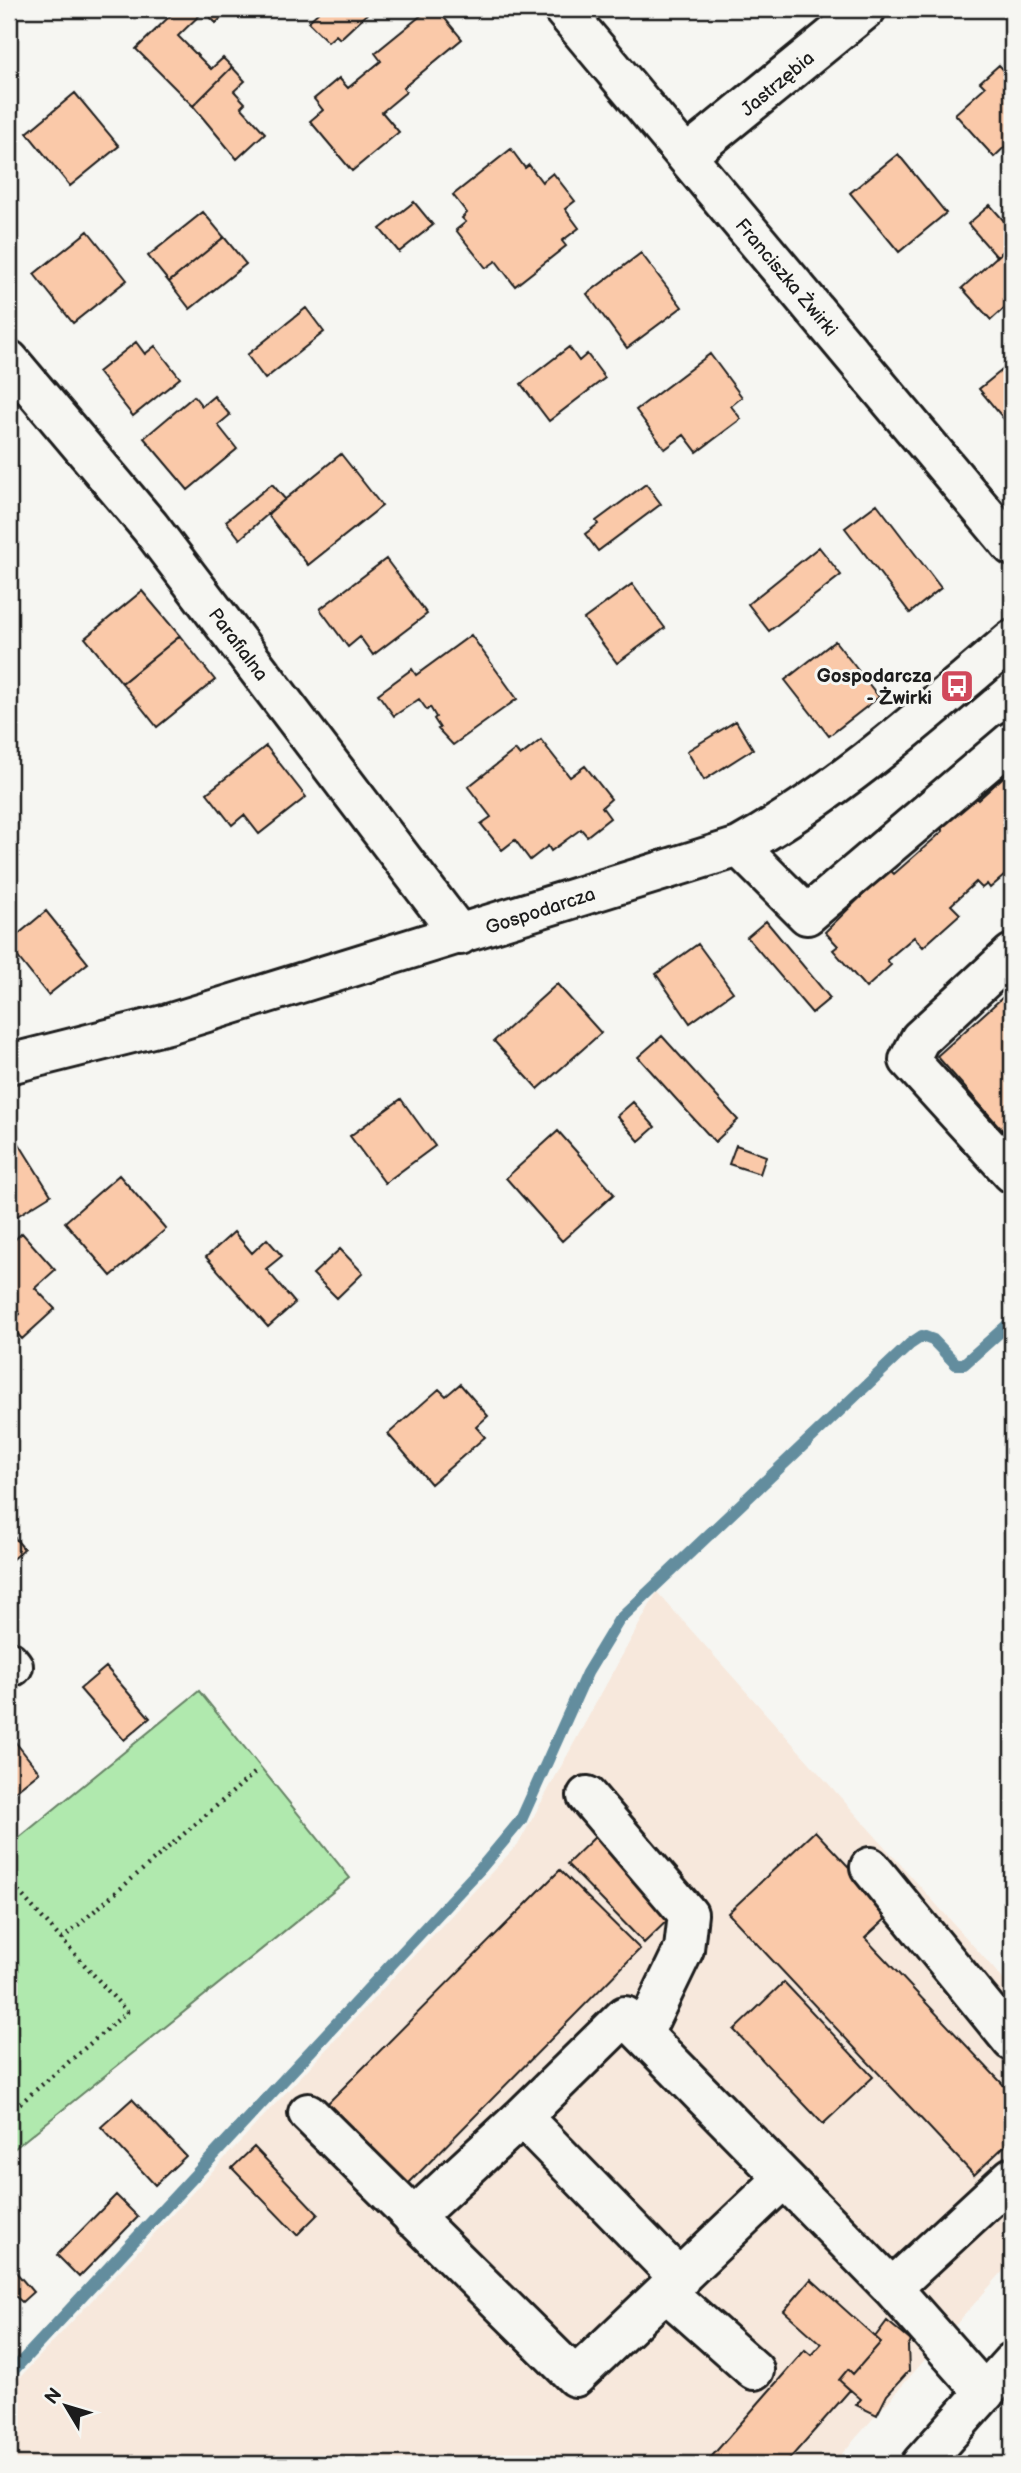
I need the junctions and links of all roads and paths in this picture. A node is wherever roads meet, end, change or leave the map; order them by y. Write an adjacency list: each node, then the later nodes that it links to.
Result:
1 (563, 9): 3 (street, Franciszka Żwirki)
2 (866, 9): 3 (street, Jastrzębia)
3 (686, 156): 5 (street, Franciszka Żwirki)
4 (9, 360): 9 (street, Parafialna)
5 (1012, 546)
6 (1012, 639): 8 (street, Gospodarcza)
7 (1012, 741): 8 (street)
8 (739, 847): 9 (street, Gospodarcza)
9 (460, 936): 11 (street, Gospodarcza)
10 (1012, 954): 12 (street)
11 (9, 1063)
12 (1012, 1173)
13 (258, 1770): 17 (path)
14 (587, 1796): 18 (street)
15 (870, 1867): 19 (street)
16 (9, 1881): 17 (path)
17 (62, 1939): 20 (path)
18 (643, 2034): 22 (street); 24 (street)
19 (1012, 2041)
20 (9, 2113)
21 (308, 2113): 25 (street)
22 (522, 2117): 25 (street); 26 (street)
23 (1012, 2177): 27 (street)
24 (785, 2178): 26 (street); 27 (street)
25 (413, 2218): 26 (street)
26 (673, 2286): 29 (street)
27 (892, 2288): 30 (street)
28 (1012, 2362): 30 (street)
29 (754, 2370)
30 (985, 2393): 31 (street)
31 (921, 2464)

